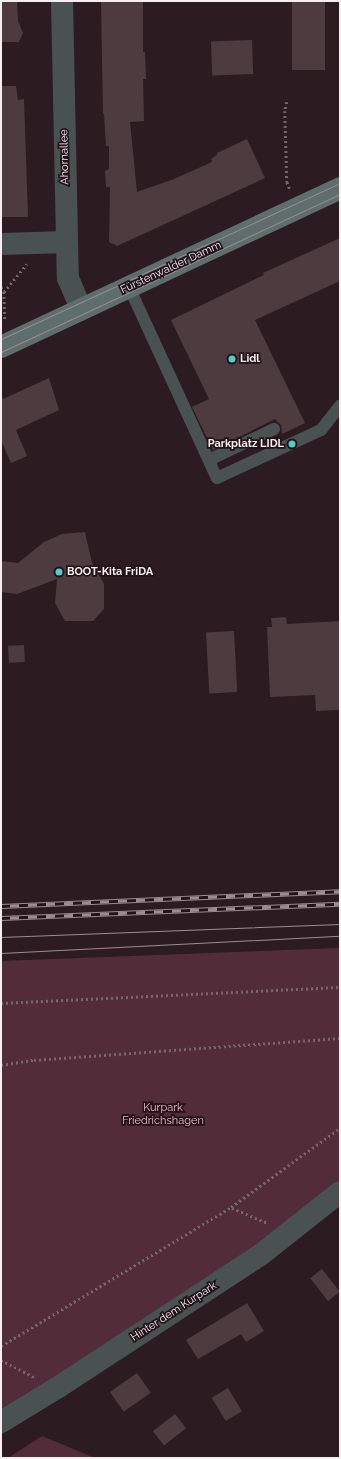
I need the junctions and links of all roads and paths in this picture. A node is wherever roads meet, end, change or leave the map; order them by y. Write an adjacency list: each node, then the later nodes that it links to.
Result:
1 (62, 1): 5 (street, Ahornallee)
2 (287, 102): 4 (path)
3 (340, 188): 9 (main road, Fürstenwalder Damm)
4 (290, 189)
5 (66, 242): 6 (street); 11 (street, Ahornallee)
6 (1, 244)
7 (29, 262): 10 (path)
8 (1, 287): 10 (path)
9 (129, 287): 11 (main road, Fürstenwalder Damm); 16 (lane)
10 (4, 292): 12 (path)
11 (81, 309): 13 (main road, Fürstenwalder Damm)
12 (4, 320)
13 (1, 347)
14 (340, 406): 16 (lane)
15 (274, 429): 16 (lane)
16 (209, 460)
17 (340, 987): 18 (path)
18 (1, 1003)
19 (340, 1038): 20 (path)
20 (1, 1065)
21 (340, 1128): 23 (path)
22 (340, 1192): 24 (street, Hinter dem Kurpark)
23 (231, 1207): 24 (path); 25 (path)
24 (290, 1232): 27 (street, Hinter dem Kurpark)
25 (1, 1346)
26 (1, 1360): 27 (path)
27 (57, 1388): 28 (street, Hinter dem Kurpark)
28 (1, 1422)

